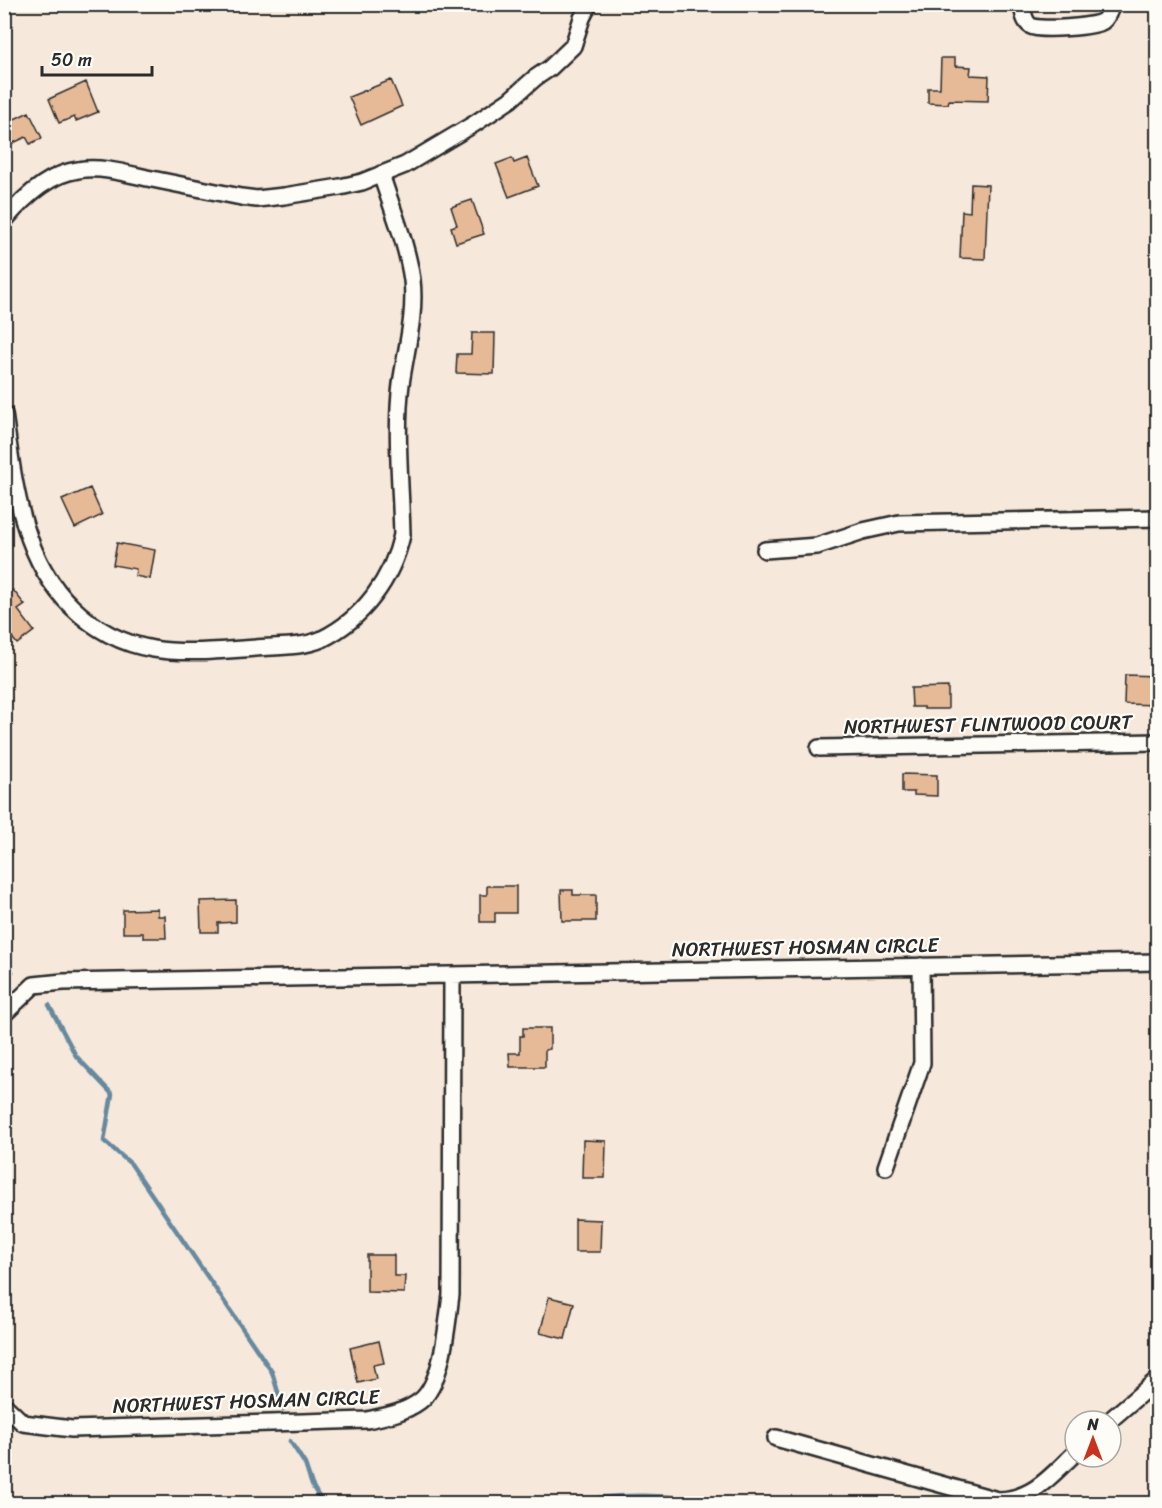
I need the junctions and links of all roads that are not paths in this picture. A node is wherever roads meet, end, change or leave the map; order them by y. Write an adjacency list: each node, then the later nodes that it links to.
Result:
1 (589, 4): 4 (street)
2 (1022, 4): 3 (street)
3 (1112, 4)
4 (381, 174): 5 (street); 6 (street)
5 (4, 221)
6 (4, 414)
7 (1158, 518): 8 (street)
8 (765, 550)
9 (1158, 742): 10 (street, NORTHWEST FLINTWOOD COURT)
10 (819, 748)
11 (1158, 962): 12 (street, NORTHWEST HOSMAN CIRCLE)
12 (921, 966): 13 (street, NORTHWEST HOSMAN CIRCLE); 15 (street)
13 (452, 975): 14 (street, NORTHWEST HOSMAN CIRCLE); 17 (street, NORTHWEST HOSMAN CIRCLE)
14 (4, 1014)
15 (886, 1167)
16 (1158, 1379): 18 (street)
17 (4, 1405)
18 (1123, 1409)
19 (776, 1438): 20 (street)
20 (1063, 1465)

